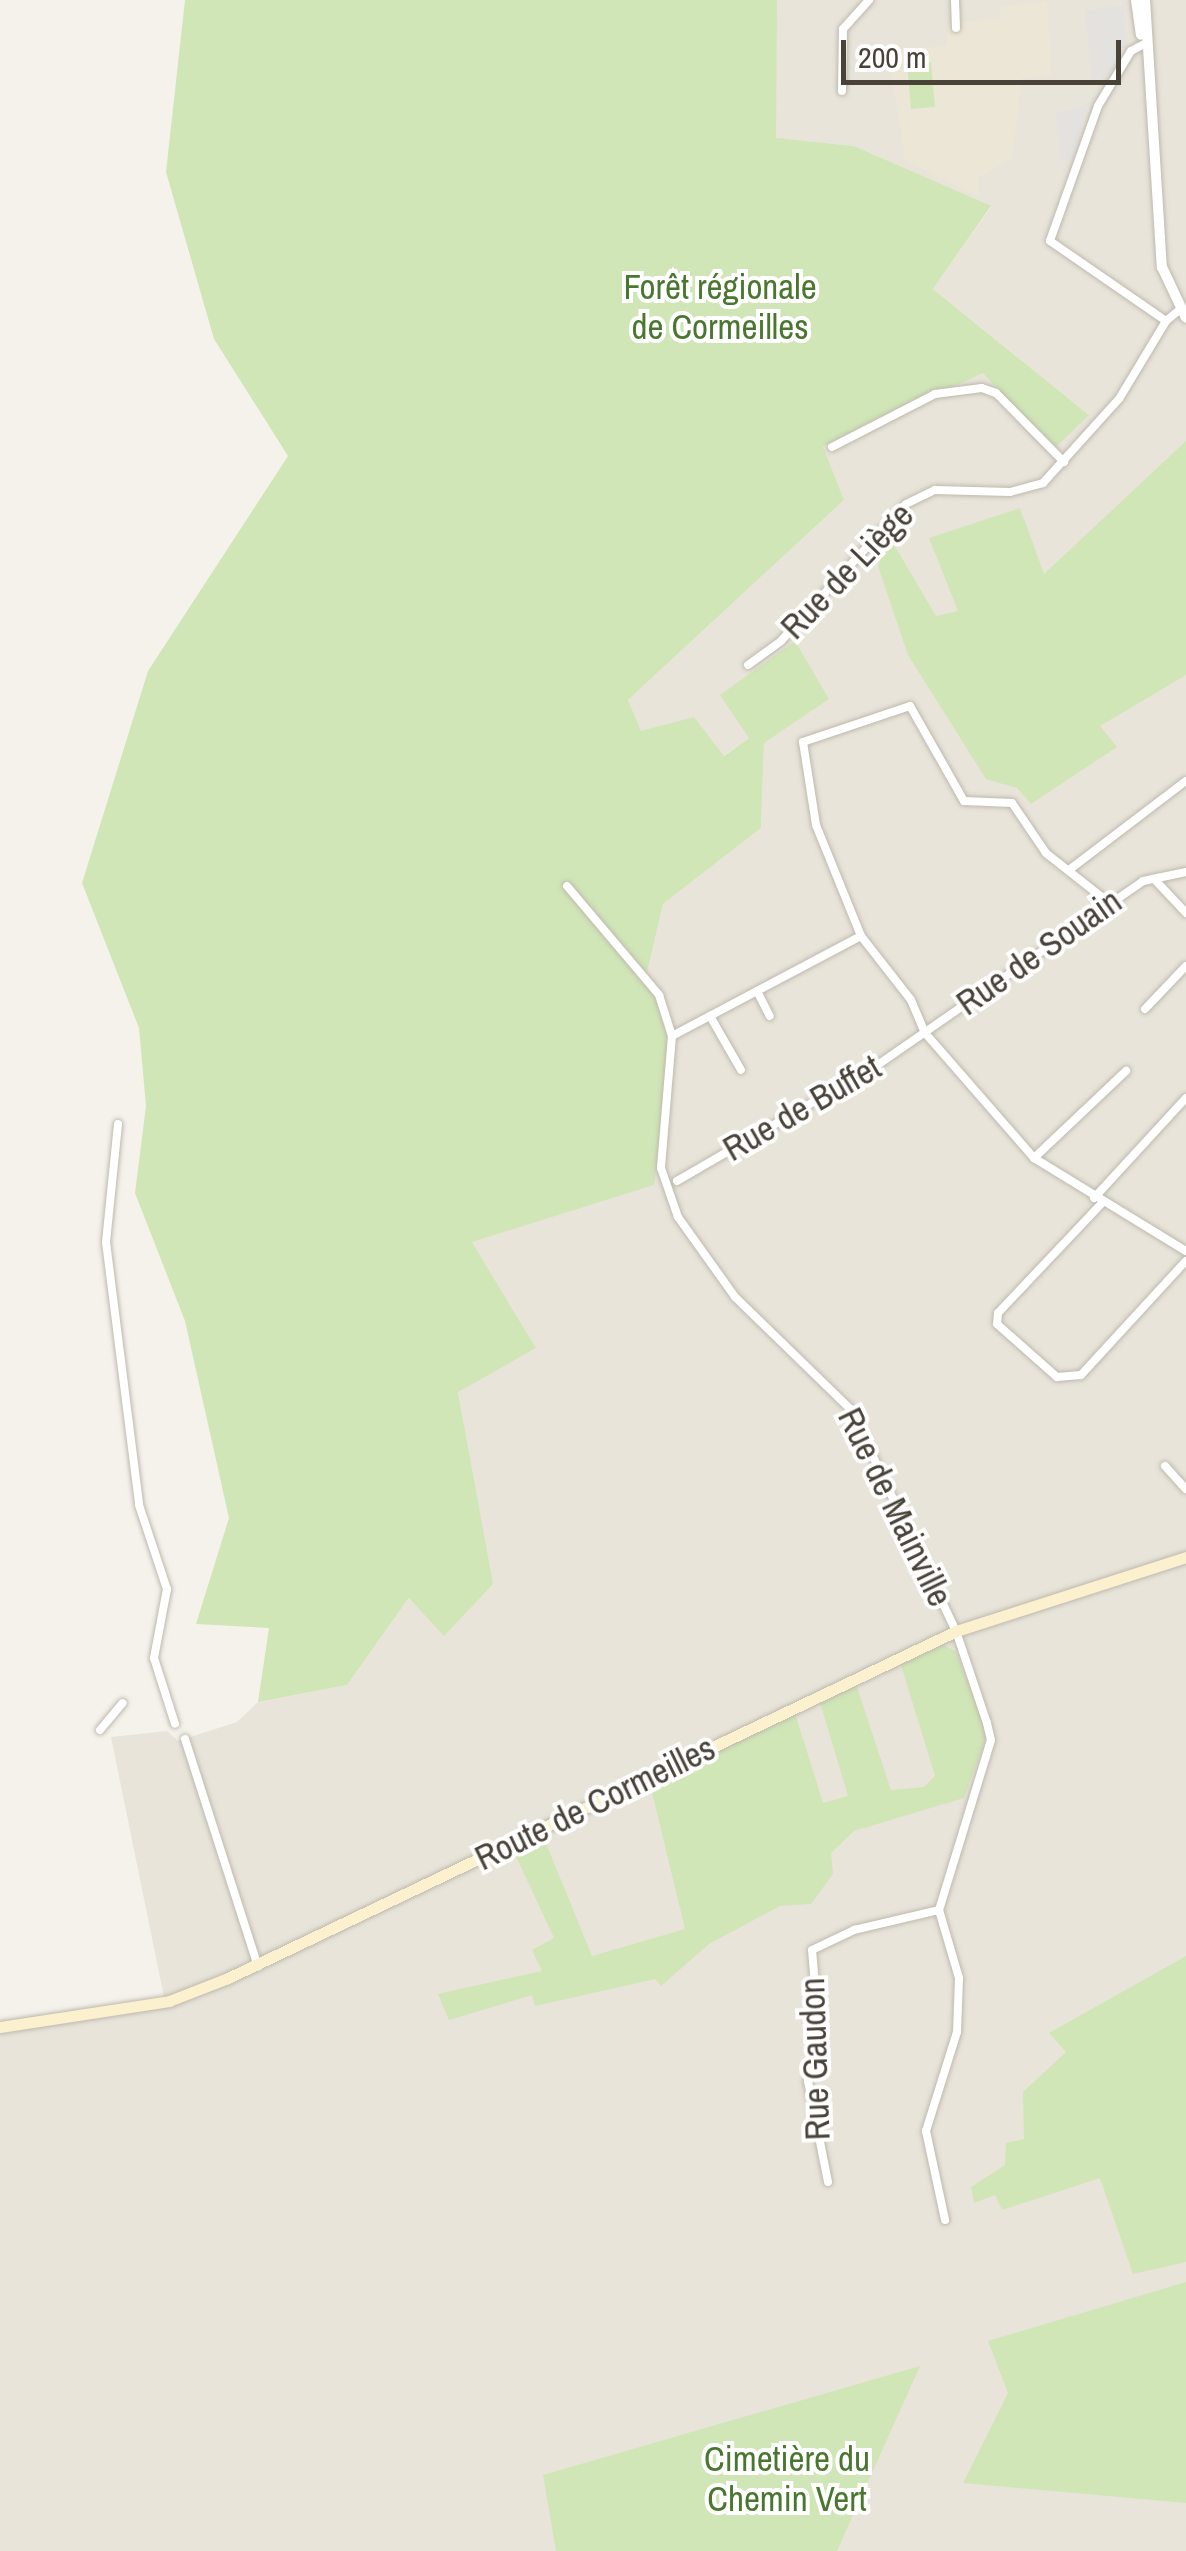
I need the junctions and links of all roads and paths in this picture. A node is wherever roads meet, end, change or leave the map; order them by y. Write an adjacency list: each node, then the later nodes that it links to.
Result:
1 (869, 0): 7 (street)
2 (955, 0): 5 (street)
3 (1137, 0): 6 (street)
4 (1145, 0): 6 (street)
5 (956, 28)
6 (1145, 43): 8 (street); 9 (street)
7 (842, 91)
8 (1182, 314): 9 (street)
9 (1166, 320): 11 (street, Rue de Liège)
10 (832, 447): 11 (street)
11 (1064, 462): 12 (street, Rue de Liège)
12 (748, 665)
13 (1186, 781): 14 (street)
14 (1068, 870): 18 (street); 20 (street)
15 (1186, 872): 16 (street, Rue de Souain)
16 (1156, 880): 18 (street, Rue de Souain); 19 (street)
17 (567, 886): 27 (street, Rue de Mainville)
18 (1108, 902): 26 (street, Rue de Souain)
19 (1186, 913)
20 (861, 936): 22 (street); 26 (street)
21 (1186, 966): 23 (street)
22 (756, 992): 24 (street); 25 (street)
23 (1145, 1009)
24 (710, 1016): 27 (street); 28 (street)
25 (770, 1016)
26 (925, 1033): 32 (street); 33 (street, Rue de Buffet)
27 (672, 1036): 40 (street, Rue de Mainville)
28 (740, 1070)
29 (1126, 1070): 32 (street)
30 (1186, 1098): 34 (street)
31 (118, 1124): 42 (street)
32 (1034, 1158): 34 (street)
33 (677, 1181)
34 (1098, 1200): 35 (street); 36 (street)
35 (1186, 1251)
36 (1186, 1261)
37 (1165, 1466): 38 (street)
38 (1186, 1489)
39 (1186, 1557): 40 (main road, Route de Cormeilles)
40 (956, 1631): 45 (street, Rue de Mainville); 46 (main road, Route de Cormeilles)
41 (123, 1703): 43 (street)
42 (176, 1724)
43 (100, 1730)
44 (184, 1739): 46 (street)
45 (939, 1910): 48 (street, Rue Gaudon); 49 (street)
46 (258, 1966): 47 (main road, Route de Cormeilles)
47 (0, 2027)
48 (828, 2182)
49 (945, 2220)

